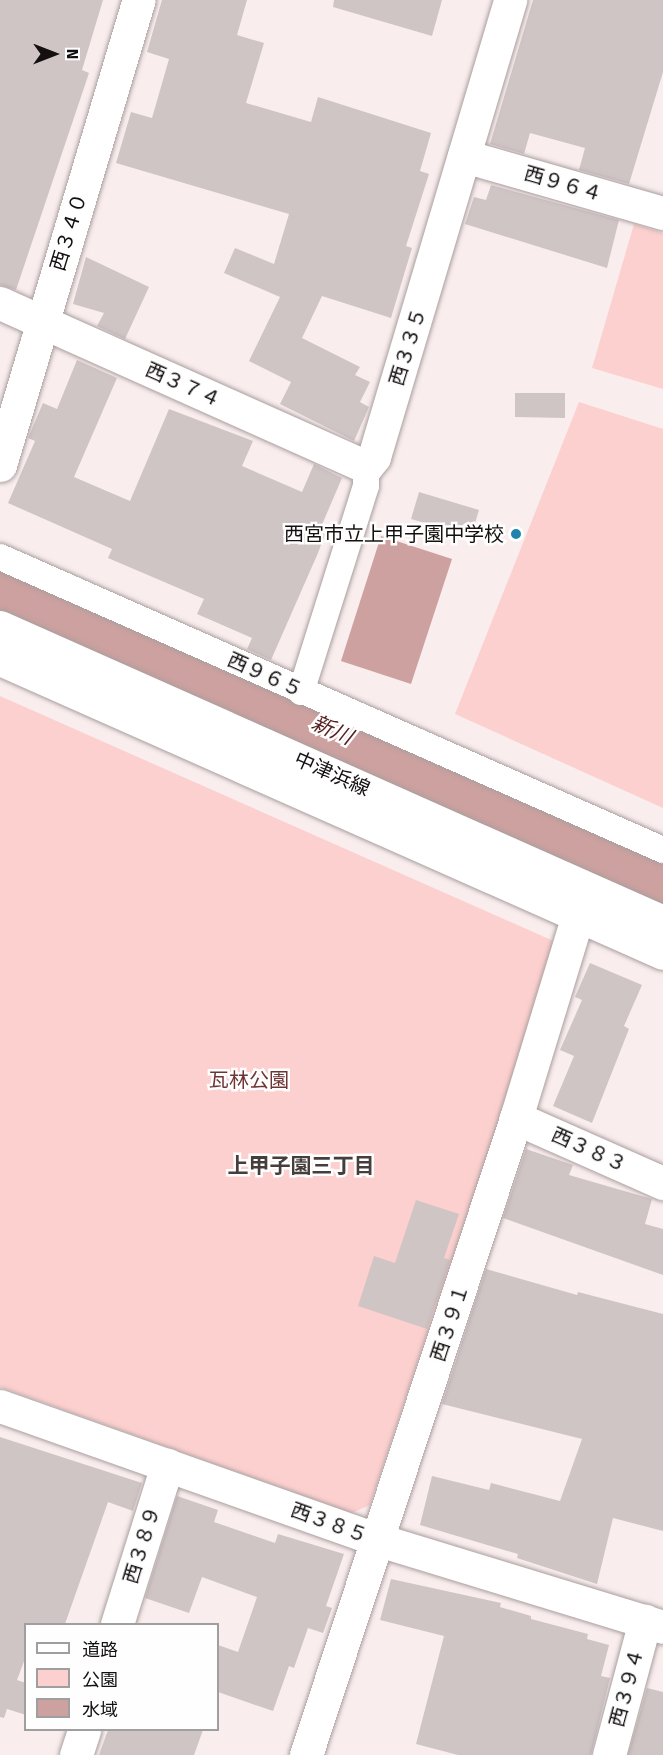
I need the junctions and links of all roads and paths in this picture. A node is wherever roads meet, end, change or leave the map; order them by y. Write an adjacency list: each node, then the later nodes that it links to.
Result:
1 (139, 0): 6 (street, 西３４０)
2 (510, 0): 3 (street, 西３３５)
3 (464, 156): 4 (street, 西９６４); 8 (street, 西３３５)
4 (663, 213)
5 (0, 303): 6 (street, 西３７４)
6 (42, 322): 7 (street, 西３４０); 8 (street, 西３７４)
7 (0, 465)
8 (366, 467): 12 (street, 西３３５)
9 (0, 557): 12 (street, 西９６５)
10 (0, 627): 14 (street, 中津浜線)
11 (0, 658): 14 (street, 中津浜線)
12 (302, 692): 13 (street, 西９６５)
13 (663, 850)
14 (583, 902): 15 (street, 中津浜線); 16 (street, 中津浜線); 17 (street, 西３９１)
15 (663, 922)
16 (663, 953)
17 (516, 1118): 18 (street, 西３８３); 21 (street, 西３９１)
18 (663, 1183)
19 (0, 1406): 20 (street, 西３８５)
20 (167, 1465): 21 (street, 西３８５); 22 (street, 西３８９)
21 (379, 1540): 23 (street, 西３８５); 26 (street, 西３９１)
22 (117, 1623)
23 (654, 1624): 27 (street, 西３９４)
24 (84, 1731): 25 (street)
25 (76, 1755)
26 (306, 1755)
27 (609, 1755)

